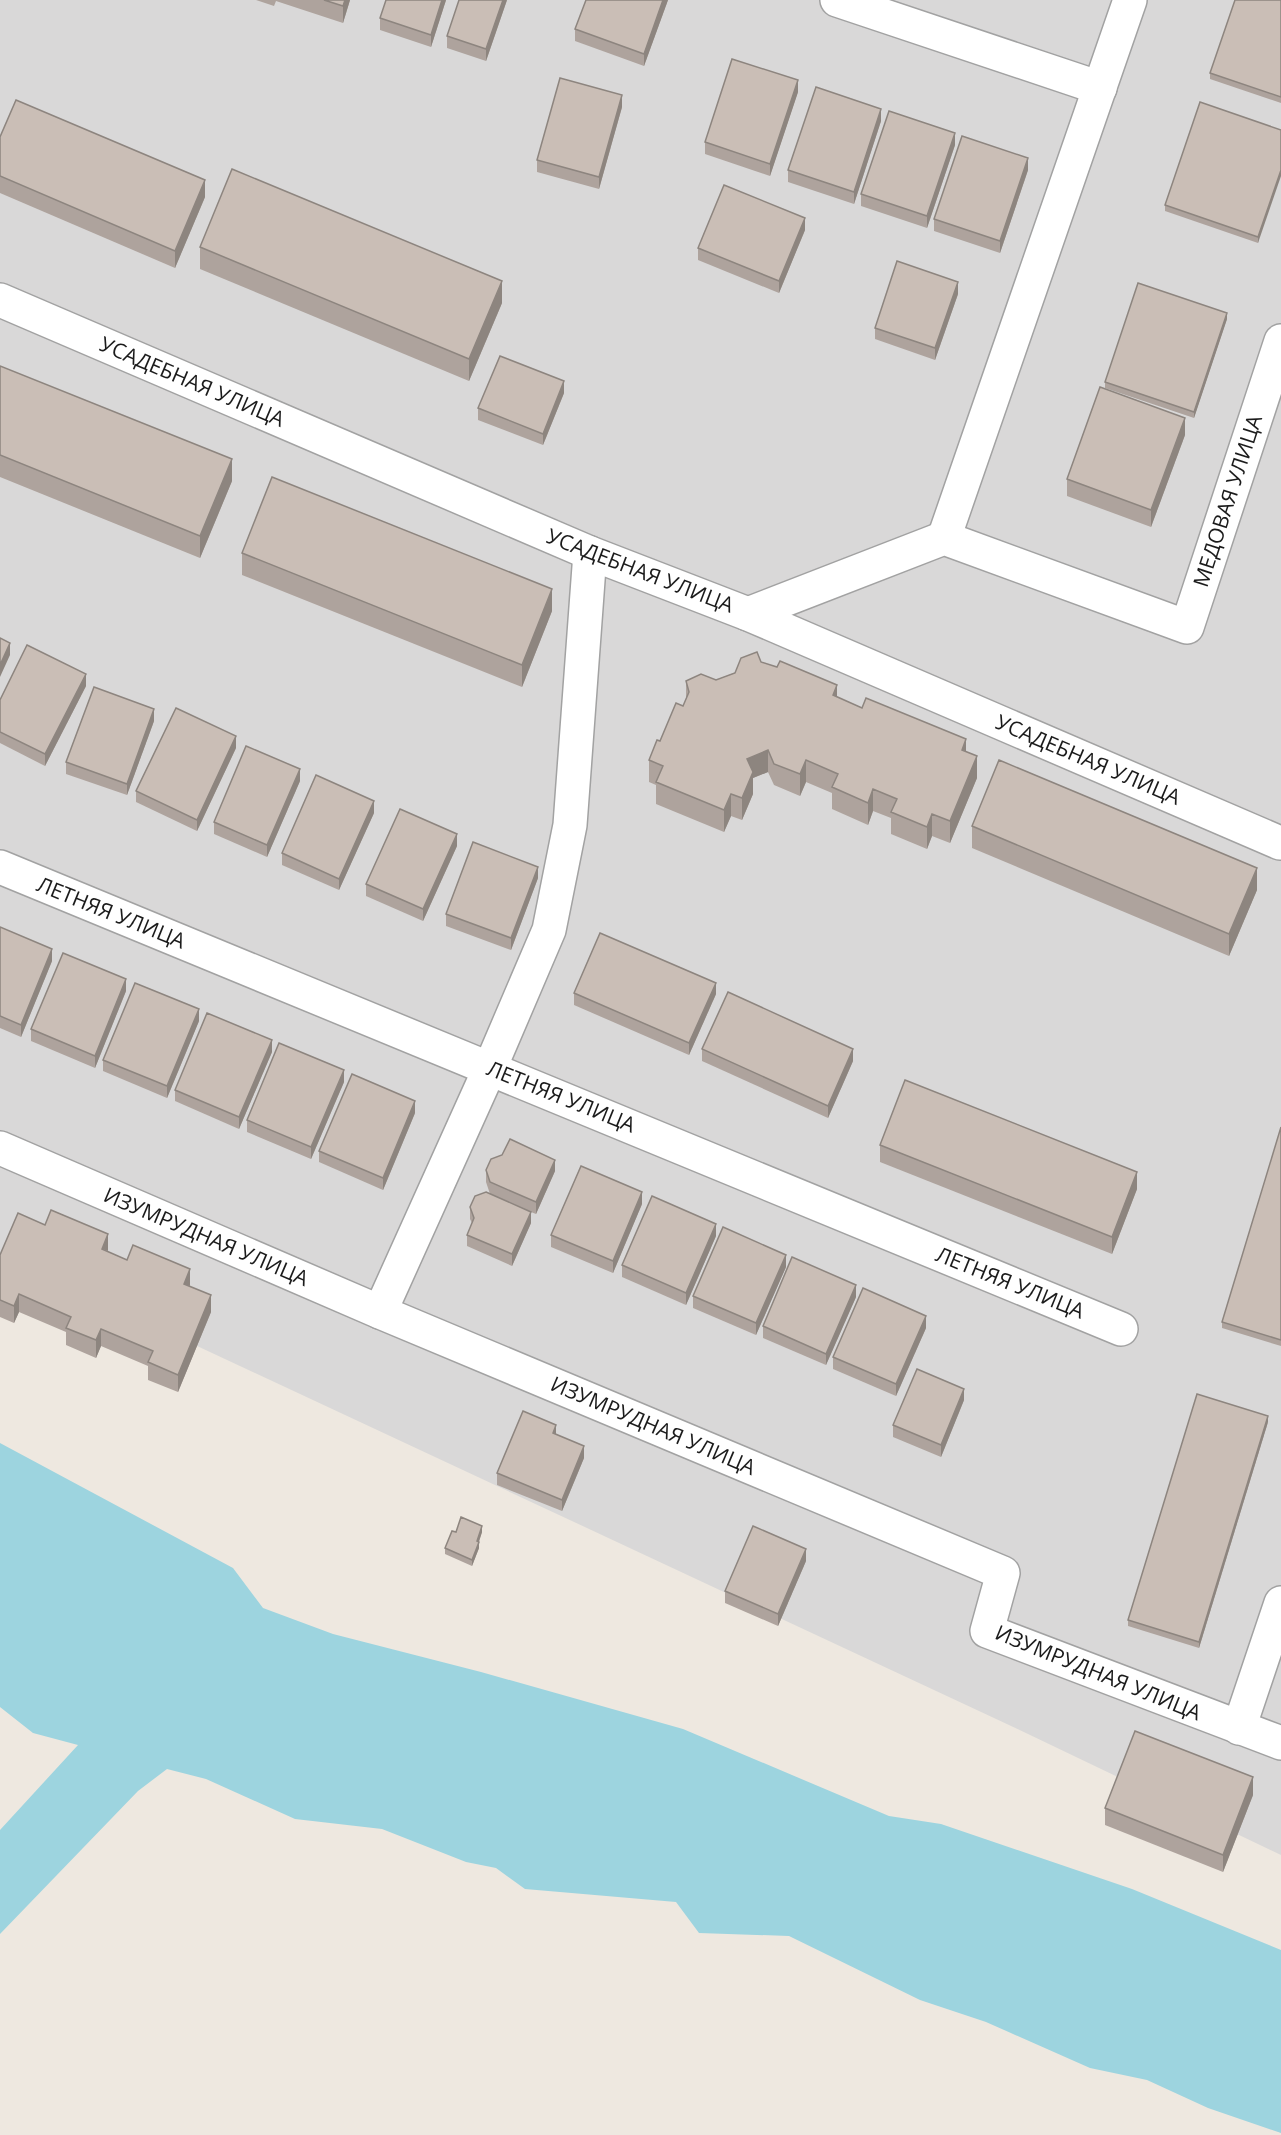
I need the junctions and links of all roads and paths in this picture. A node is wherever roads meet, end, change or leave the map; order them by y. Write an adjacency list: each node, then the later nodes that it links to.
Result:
1 (837, 0): 3 (street)
2 (1130, 0): 3 (street)
3 (1100, 88): 6 (street)
4 (0, 300): 7 (street, УСАДЕБНАЯ УЛИЦА)
5 (1281, 341): 6 (street, МЕДОВАЯ УЛИЦА)
6 (944, 538): 8 (street)
7 (590, 553): 8 (street, УСАДЕБНАЯ УЛИЦА); 11 (street)
8 (748, 614): 9 (street, УСАДЕБНАЯ УЛИЦА)
9 (1280, 843)
10 (0, 867): 11 (street, ЛЕТНЯЯ УЛИЦА)
11 (490, 1068): 13 (street); 14 (street, ЛЕТНЯЯ УЛИЦА)
12 (0, 1148): 13 (street, ИЗУМРУДНАЯ УЛИЦА)
13 (380, 1312): 16 (street, ИЗУМРУДНАЯ УЛИЦА)
14 (1121, 1329)
15 (1281, 1603): 16 (street)
16 (1239, 1728): 17 (street)
17 (1281, 1743)

